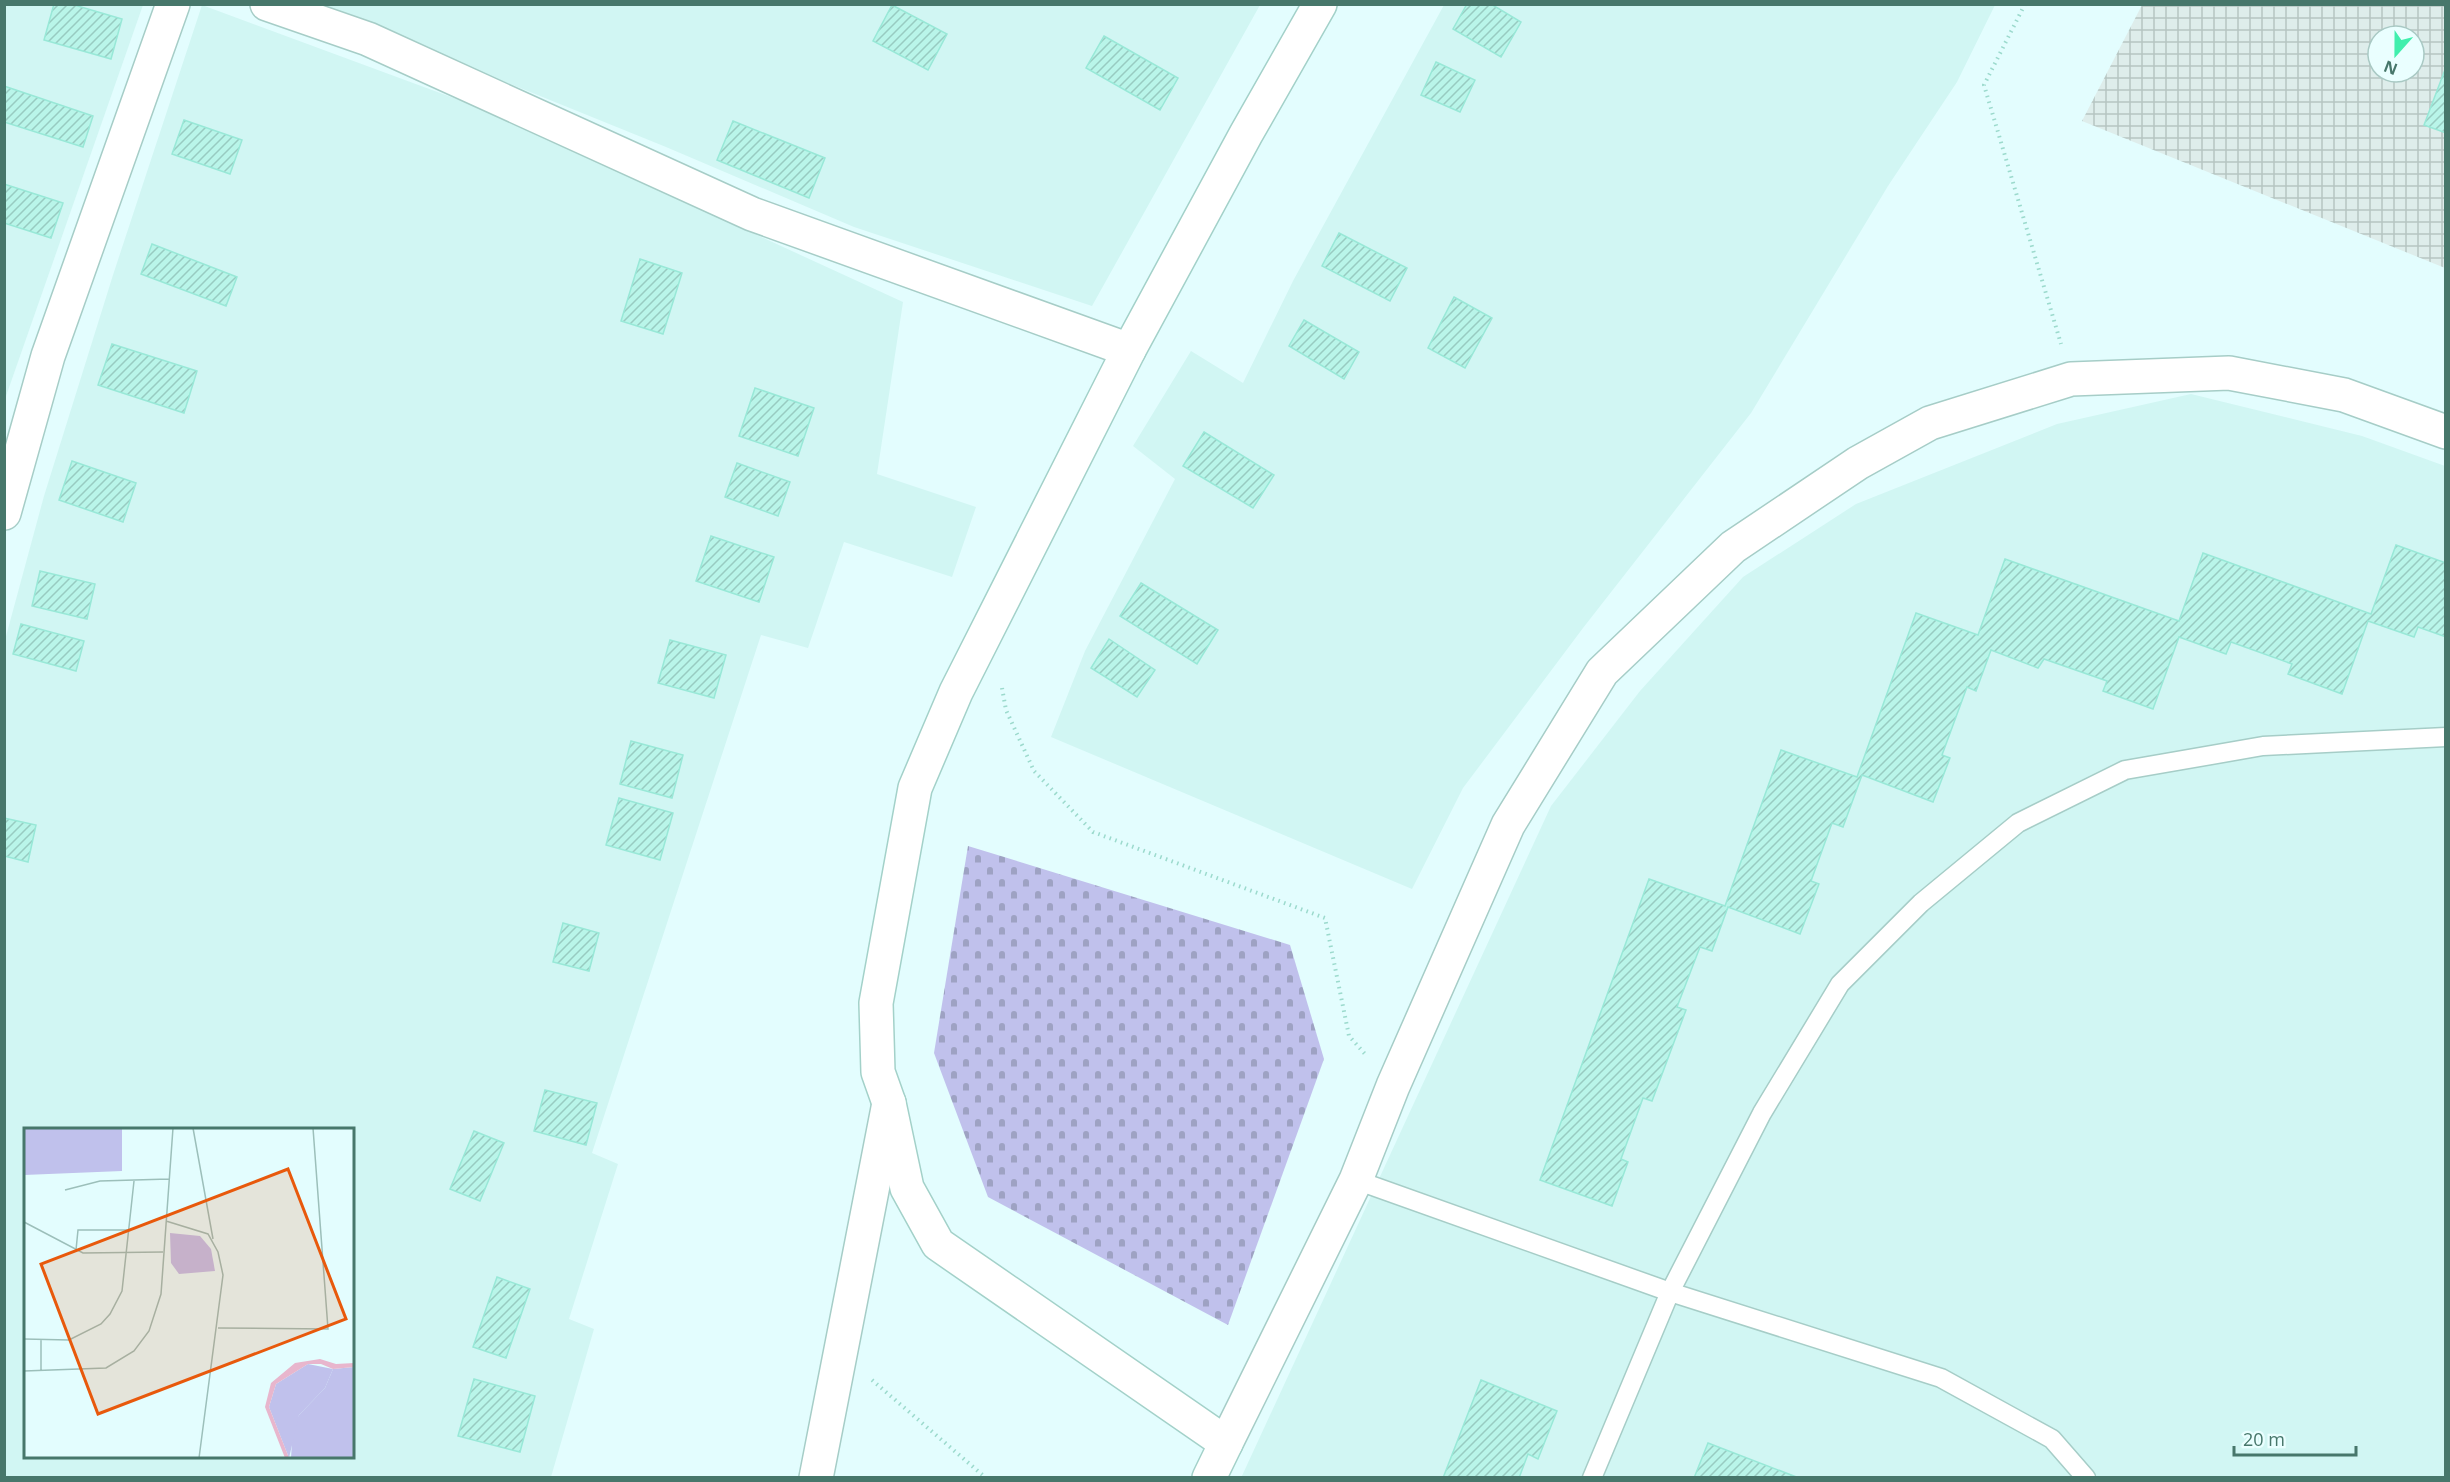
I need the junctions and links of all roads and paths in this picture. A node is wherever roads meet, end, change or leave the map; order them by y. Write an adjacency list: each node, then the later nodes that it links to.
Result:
1 (173, 4): 8 (street)
2 (267, 4): 5 (street)
3 (1320, 4): 5 (street)
4 (2025, 4): 6 (path)
5 (1129, 350): 9 (street)
6 (2071, 379): 7 (street); 11 (street)
7 (2445, 432)
8 (4, 513)
9 (989, 626): 11 (path); 12 (street)
10 (2445, 737): 14 (lane)
11 (1393, 1086): 13 (street)
12 (889, 1103): 15 (street); 16 (street)
13 (1356, 1180): 14 (lane); 16 (street)
14 (1670, 1292): 20 (lane); 21 (lane)
15 (840, 1353): 17 (street); 18 (path)
16 (1226, 1443): 19 (street)
17 (816, 1478)
18 (986, 1478)
19 (1209, 1478)
20 (1592, 1478)
21 (2086, 1478)

